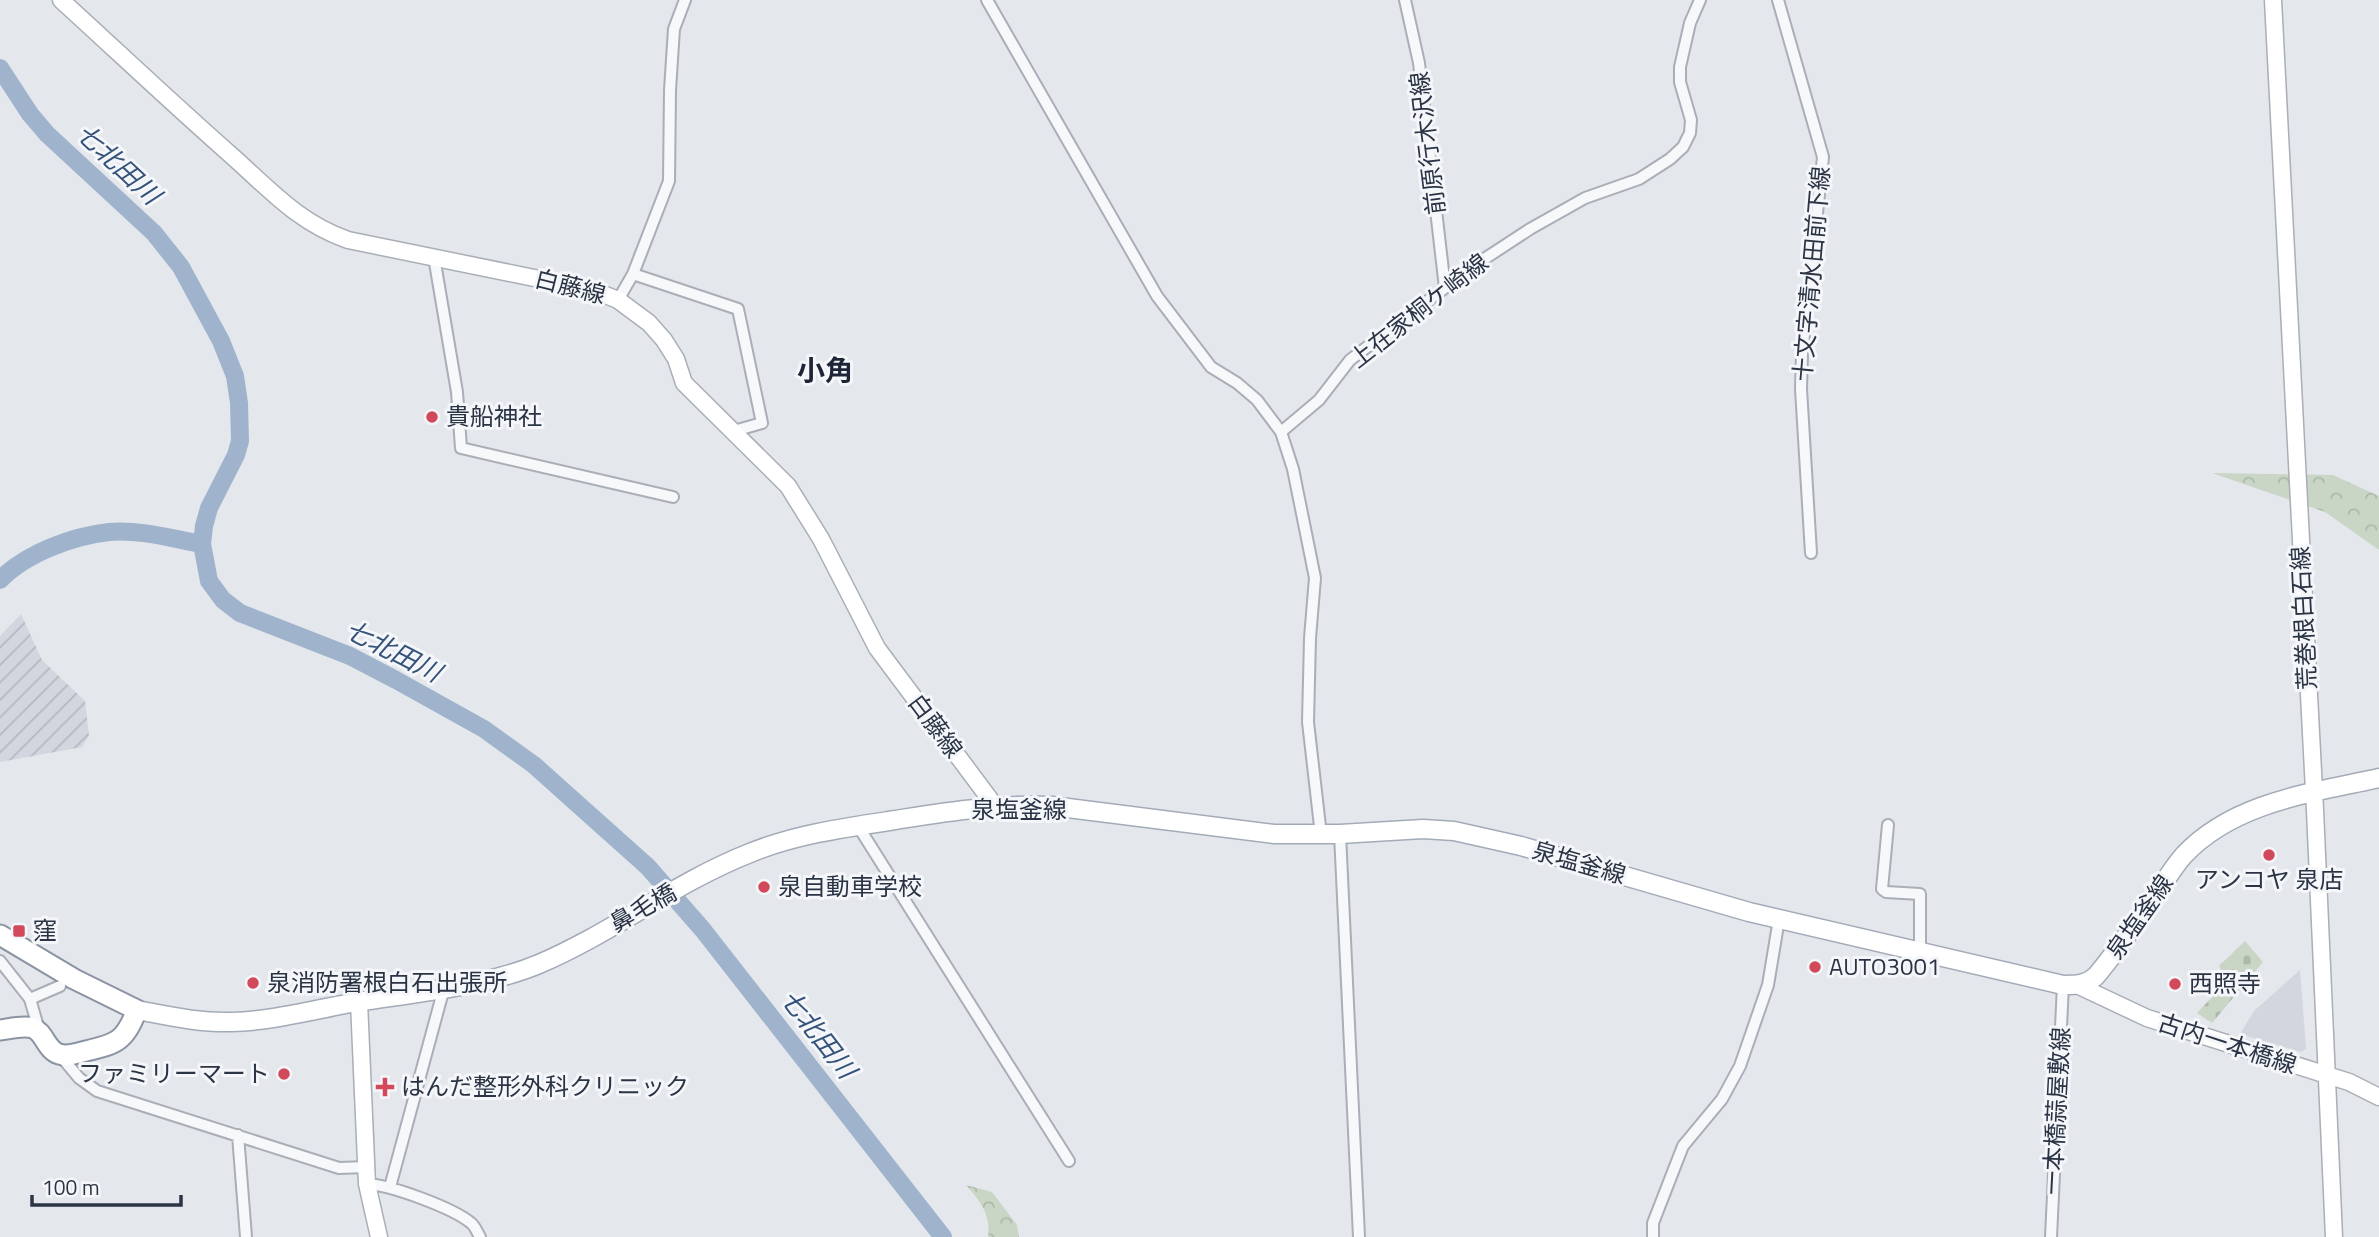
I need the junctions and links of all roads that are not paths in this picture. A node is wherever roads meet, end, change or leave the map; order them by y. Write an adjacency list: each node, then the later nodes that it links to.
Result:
1 (61, 0): 8 (street, 白藤線)
2 (685, 0): 9 (street)
3 (987, 0): 13 (street)
4 (1405, 0): 10 (street, 前原行木沢線)
5 (1700, 0): 10 (street, 上在家桐ケ崎線)
6 (1778, 0): 15 (street, 十文字清水田前下線)
7 (2273, 0): 17 (street, 荒巻根白石線)
8 (434, 257): 11 (street, 白藤線); 14 (street)
9 (633, 274): 11 (street); 12 (street)
10 (1445, 288): 13 (street, 上在家桐ケ崎線)
11 (618, 300): 12 (street, 白藤線)
12 (734, 431): 18 (street, 白藤線)
13 (1281, 432): 22 (street)
14 (673, 497)
15 (1811, 553)
16 (2379, 778): 17 (main road, 泉塩釜線)
17 (2314, 791): 28 (main road, 泉塩釜線); 37 (street, 荒巻根白石線)
18 (995, 806): 20 (main road, 泉塩釜線); 22 (main road, 泉塩釜線)
19 (1888, 825): 26 (street)
20 (858, 826): 23 (main road, 泉塩釜線); 40 (street)
21 (1340, 834): 22 (main road, 泉塩釜線); 24 (main road, 泉塩釜線); 46 (street)
22 (1321, 835)
23 (698, 878): 30 (main road, 鼻毛橋)
24 (1779, 919): 26 (main road, 泉塩釜線); 47 (street)
25 (0, 934): 33 (highway)
26 (1920, 952): 28 (main road, 泉塩釜線)
27 (0, 961): 31 (street)
28 (2070, 985): 37 (street, 古内一本橋線); 48 (street, 一本橋蒜屋敷線)
29 (60, 986): 31 (street)
30 (444, 988): 32 (main road); 42 (street)
31 (30, 999): 35 (street)
32 (359, 1002): 33 (main road); 41 (street)
33 (137, 1010): 36 (highway)
34 (0, 1030): 35 (highway)
35 (39, 1032): 36 (highway)
36 (59, 1054): 39 (street)
37 (2326, 1075): 38 (street, 古内一本橋線); 49 (street, 荒巻根白石線)
38 (2379, 1097)
39 (238, 1135): 41 (street); 43 (street)
40 (1069, 1161)
41 (367, 1175): 42 (street); 44 (street)
42 (390, 1188): 45 (street)
43 (246, 1237)
44 (379, 1237)
45 (480, 1237)
46 (1359, 1237)
47 (1653, 1237)
48 (2051, 1237)
49 (2334, 1237)

